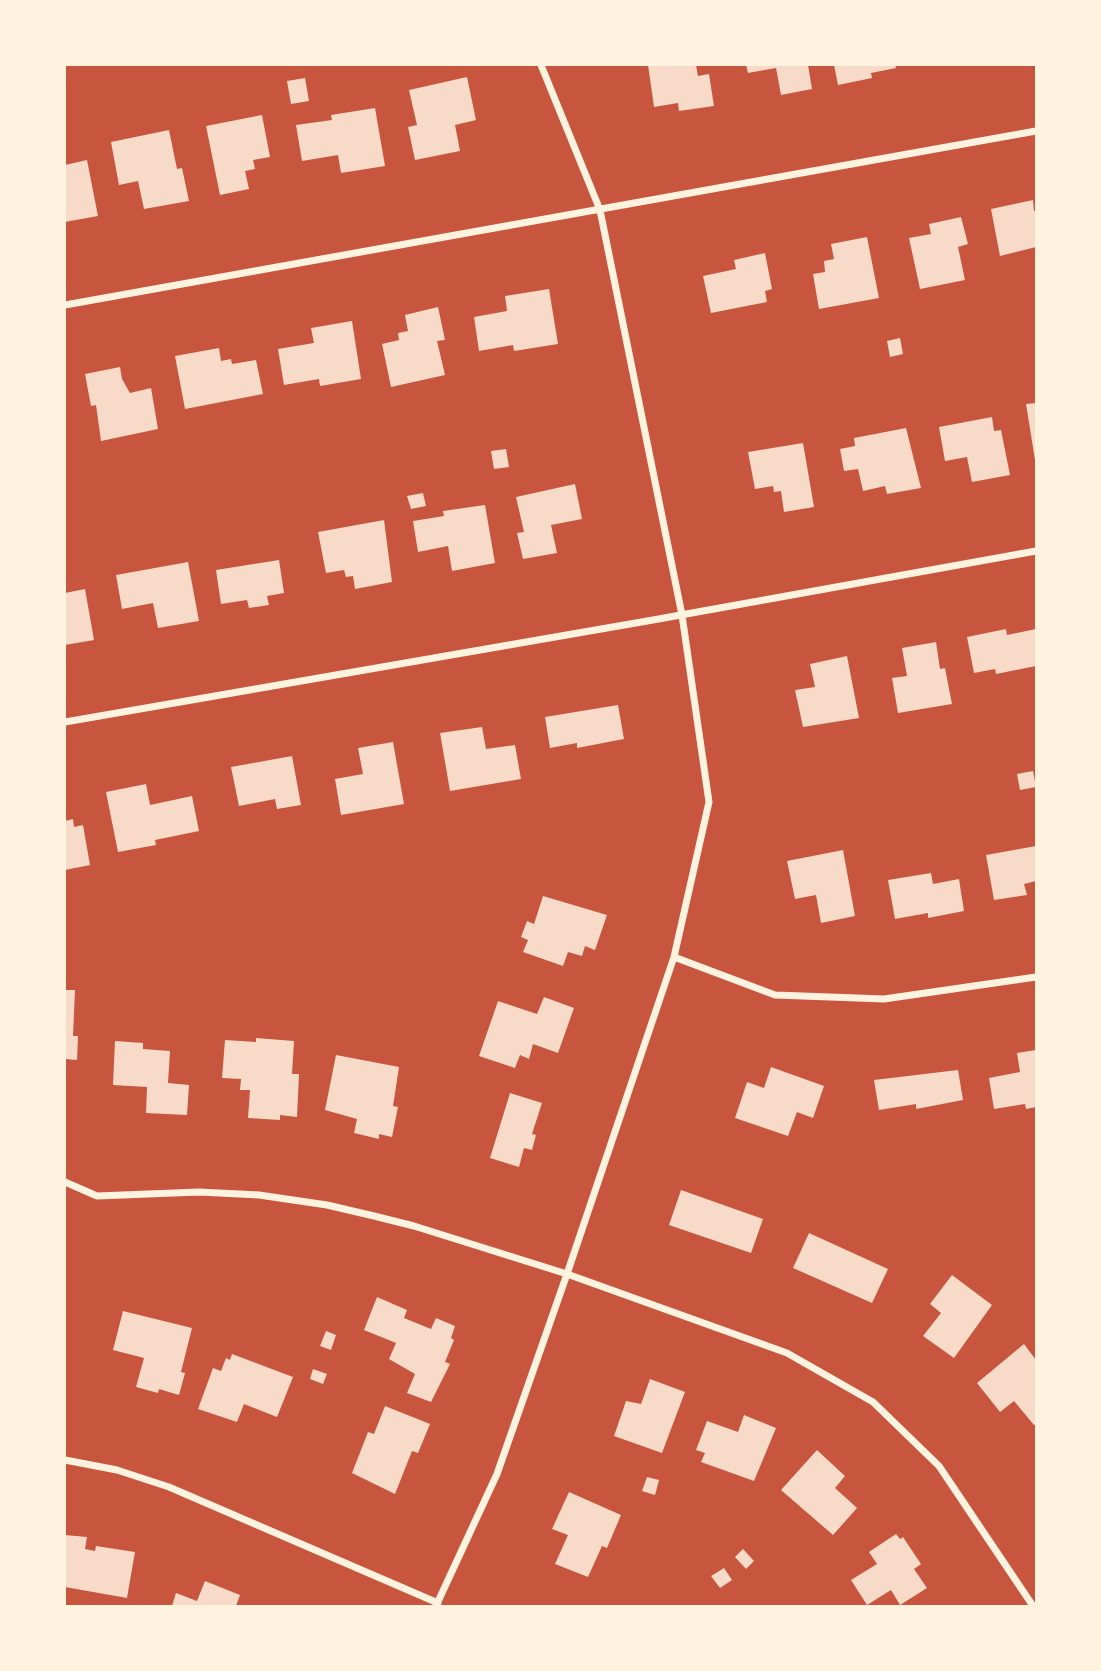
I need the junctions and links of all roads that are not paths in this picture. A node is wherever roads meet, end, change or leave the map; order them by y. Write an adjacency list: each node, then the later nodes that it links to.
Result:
1 (541, 65): 3 (street)
2 (1036, 131): 3 (street)
3 (600, 210): 4 (street); 6 (street)
4 (65, 305)
5 (1036, 551): 6 (street)
6 (682, 615): 7 (street); 8 (street)
7 (65, 722)
8 (674, 957): 9 (street); 11 (street)
9 (1036, 977)
10 (65, 1182): 11 (street)
11 (567, 1274): 13 (street); 14 (street)
12 (65, 1460): 13 (street)
13 (437, 1604)
14 (1033, 1606)

